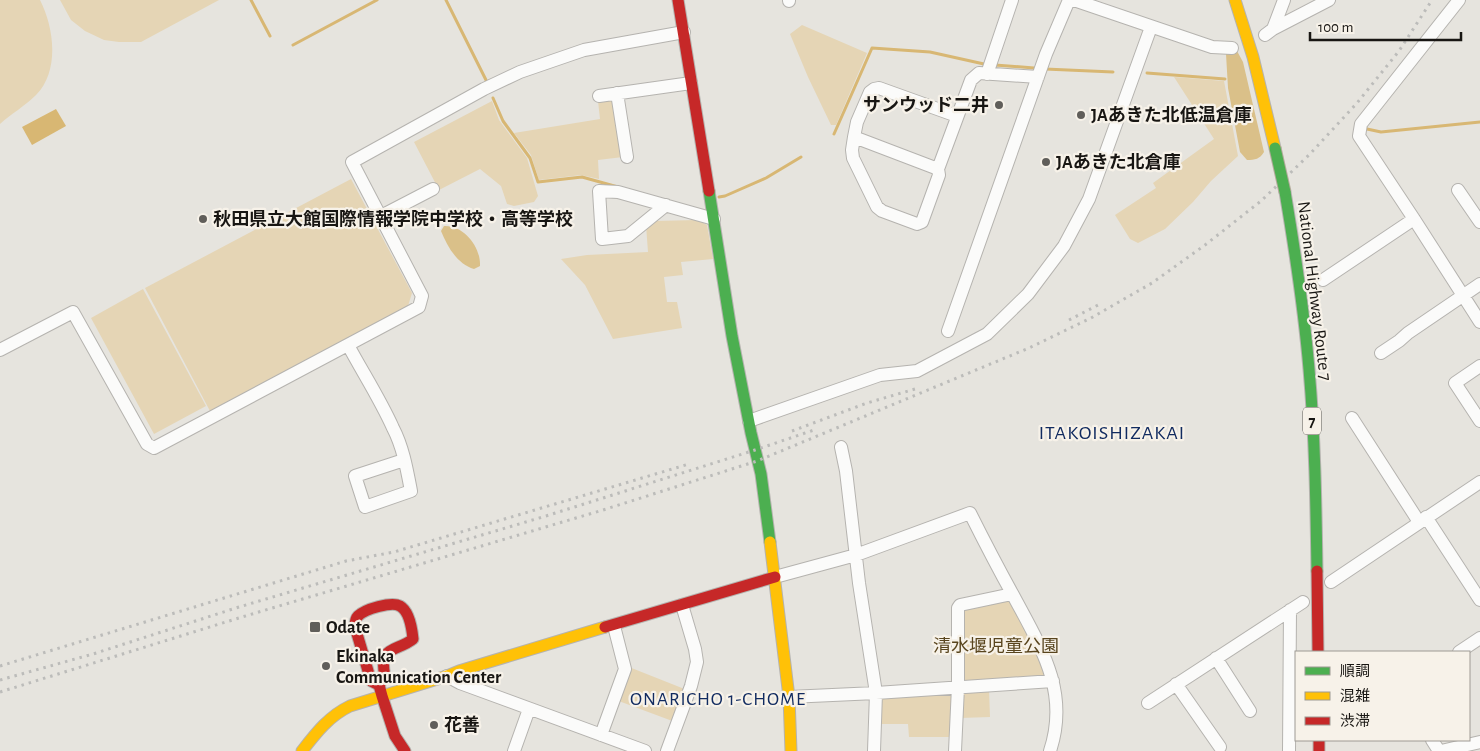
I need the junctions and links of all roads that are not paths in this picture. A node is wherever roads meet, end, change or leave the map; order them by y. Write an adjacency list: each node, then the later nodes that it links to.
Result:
1 (678, 0): 10 (main road)
2 (1012, 0): 12 (street)
3 (1069, 0): 13 (street)
4 (1074, 0): 9 (street)
5 (1235, 0): 54 (main road, National Highway Route 7 / 7, bridge)
6 (1284, 0): 7 (street)
7 (1329, 0)
8 (1459, 0): 26 (street)
9 (1151, 26): 11 (street); 38 (street)
10 (684, 32): 14 (main road); 24 (street)
11 (1232, 48)
12 (987, 74): 13 (street); 17 (street)
13 (1038, 77): 32 (street)
14 (692, 83): 15 (street); 25 (main road)
15 (618, 93): 16 (street); 19 (street)
16 (599, 96)
17 (957, 116): 18 (street); 20 (street)
18 (854, 137): 20 (street); 20 (street)
19 (627, 157)
20 (938, 169)
21 (433, 189): 24 (street)
22 (1458, 190): 27 (street)
23 (666, 205): 23 (street); 25 (street)
24 (381, 216): 33 (street)
25 (714, 219): 38 (main road)
26 (1414, 219): 28 (street); 30 (street)
27 (1480, 222)
28 (1323, 280)
29 (1480, 284): 30 (street)
30 (1462, 296): 31 (street); 35 (street)
31 (1480, 322)
32 (948, 331)
33 (348, 346): 34 (street); 41 (street)
34 (0, 350)
35 (1381, 353)
36 (1480, 366): 39 (street)
37 (1352, 418): 43 (street)
38 (749, 421): 45 (main road)
39 (1480, 421)
40 (841, 447): 44 (street)
41 (404, 460): 41 (street)
42 (1480, 482): 43 (street)
43 (1422, 520): 46 (street); 48 (street)
44 (856, 554): 45 (street); 47 (street); 62 (street)
45 (775, 577): 50 (main road); 63 (main road)
46 (1331, 582)
47 (1012, 594): 58 (street); 60 (street)
48 (1480, 600)
49 (1303, 602): 51 (street)
50 (682, 605): 52 (main road); 74 (street)
51 (1290, 610): 56 (street); 79 (street)
52 (614, 626): 57 (main road); 67 (street)
53 (1480, 638): 55 (street)
54 (1318, 651)
55 (1460, 651)
56 (1216, 658): 59 (street); 66 (street)
57 (447, 676): 61 (main road); 65 (street)
58 (1053, 681): 60 (street); 78 (street)
59 (1176, 684): 64 (street); 69 (street)
60 (958, 687): 62 (street); 77 (street)
61 (380, 690): 61 (main road); 70 (main road); 71 (main road)
62 (876, 693): 63 (street); 76 (street)
63 (789, 697): 75 (main road)
64 (1148, 703)
65 (529, 709): 67 (street); 72 (street)
66 (1250, 711)
67 (600, 735): 73 (street)
68 (1480, 742): 80 (street)
69 (1220, 747)
70 (302, 751)
71 (405, 751)
72 (514, 751)
73 (645, 751)
74 (667, 751)
75 (791, 751)
76 (874, 751)
77 (955, 751)
78 (1050, 751)
79 (1289, 751)
80 (1440, 751)

